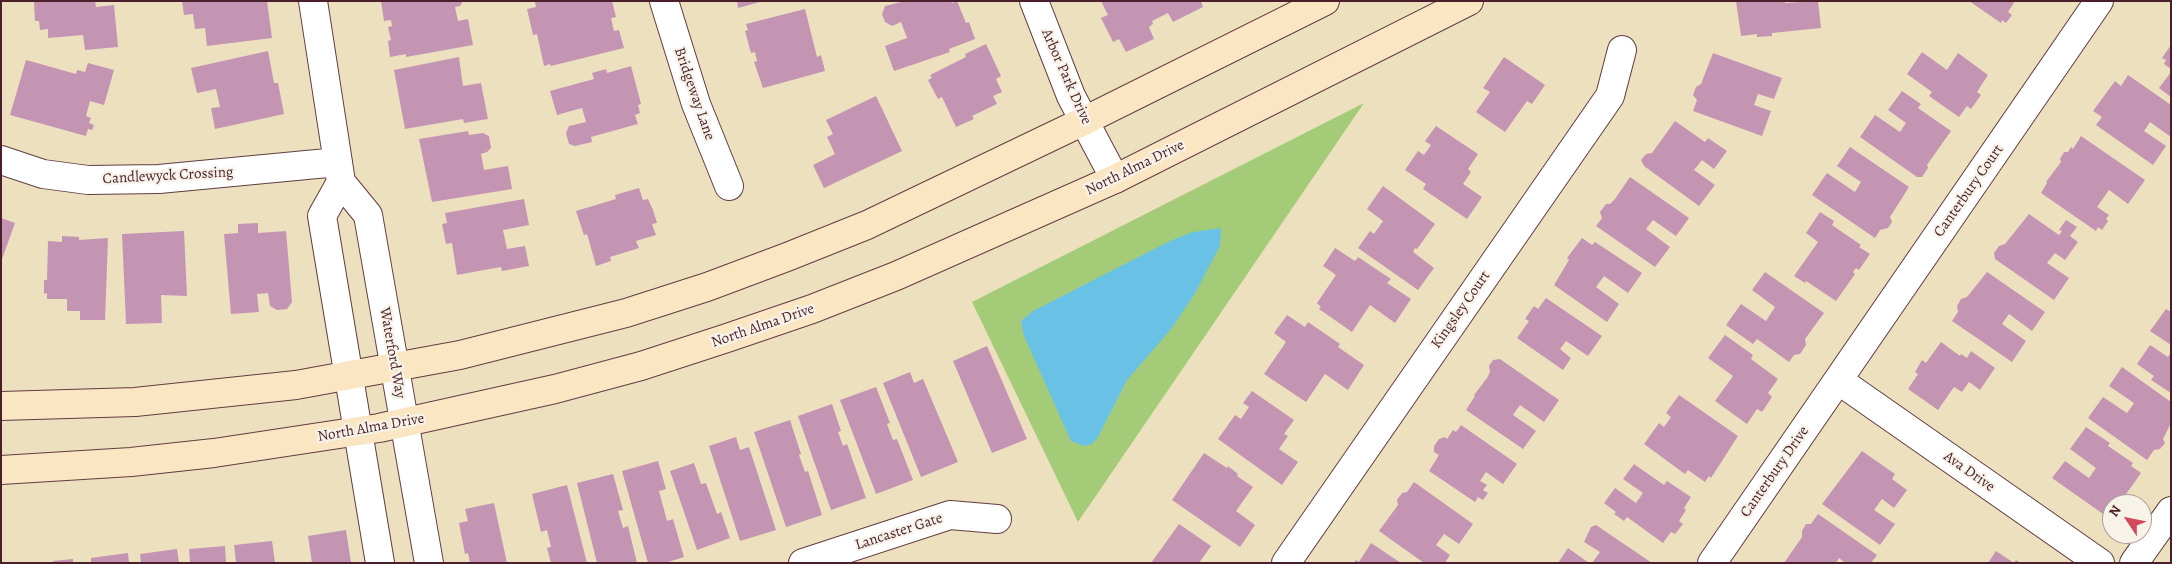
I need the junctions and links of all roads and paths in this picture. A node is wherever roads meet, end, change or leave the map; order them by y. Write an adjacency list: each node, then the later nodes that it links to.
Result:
1 (312, 1): 10 (street)
2 (664, 1): 12 (street, Bridgeway Lane)
3 (1034, 1): 8 (street, Arbor Park Drive)
4 (1325, 1): 8 (main road)
5 (1469, 1): 11 (main road, North Alma Drive)
6 (2099, 1): 15 (street, Canterbury Court)
7 (1622, 50): 25 (street, Kingsley Court)
8 (1084, 121): 11 (street, Arbor Park Drive); 13 (main road)
9 (1, 160): 10 (street, Candlewyck Crossing)
10 (340, 172): 13 (street, Waterford Way); 14 (street)
11 (1115, 179): 17 (main road, North Alma Drive)
12 (729, 186)
13 (395, 369): 14 (main road); 17 (street, Waterford Way)
14 (349, 376): 16 (main road); 18 (street)
15 (1838, 380): 26 (street, Canterbury Drive); 27 (street, Ava Drive)
16 (1, 406)
17 (405, 423): 18 (main road, North Alma Drive); 23 (street, Waterford Way)
18 (358, 431): 19 (main road, North Alma Drive); 22 (street)
19 (1, 470)
20 (2171, 510): 28 (street)
21 (997, 519): 24 (street, Lancaster Gate)
22 (380, 563)
23 (428, 563)
24 (803, 563)
25 (1286, 563)
26 (1712, 563)
27 (2100, 563)
28 (2134, 563)

